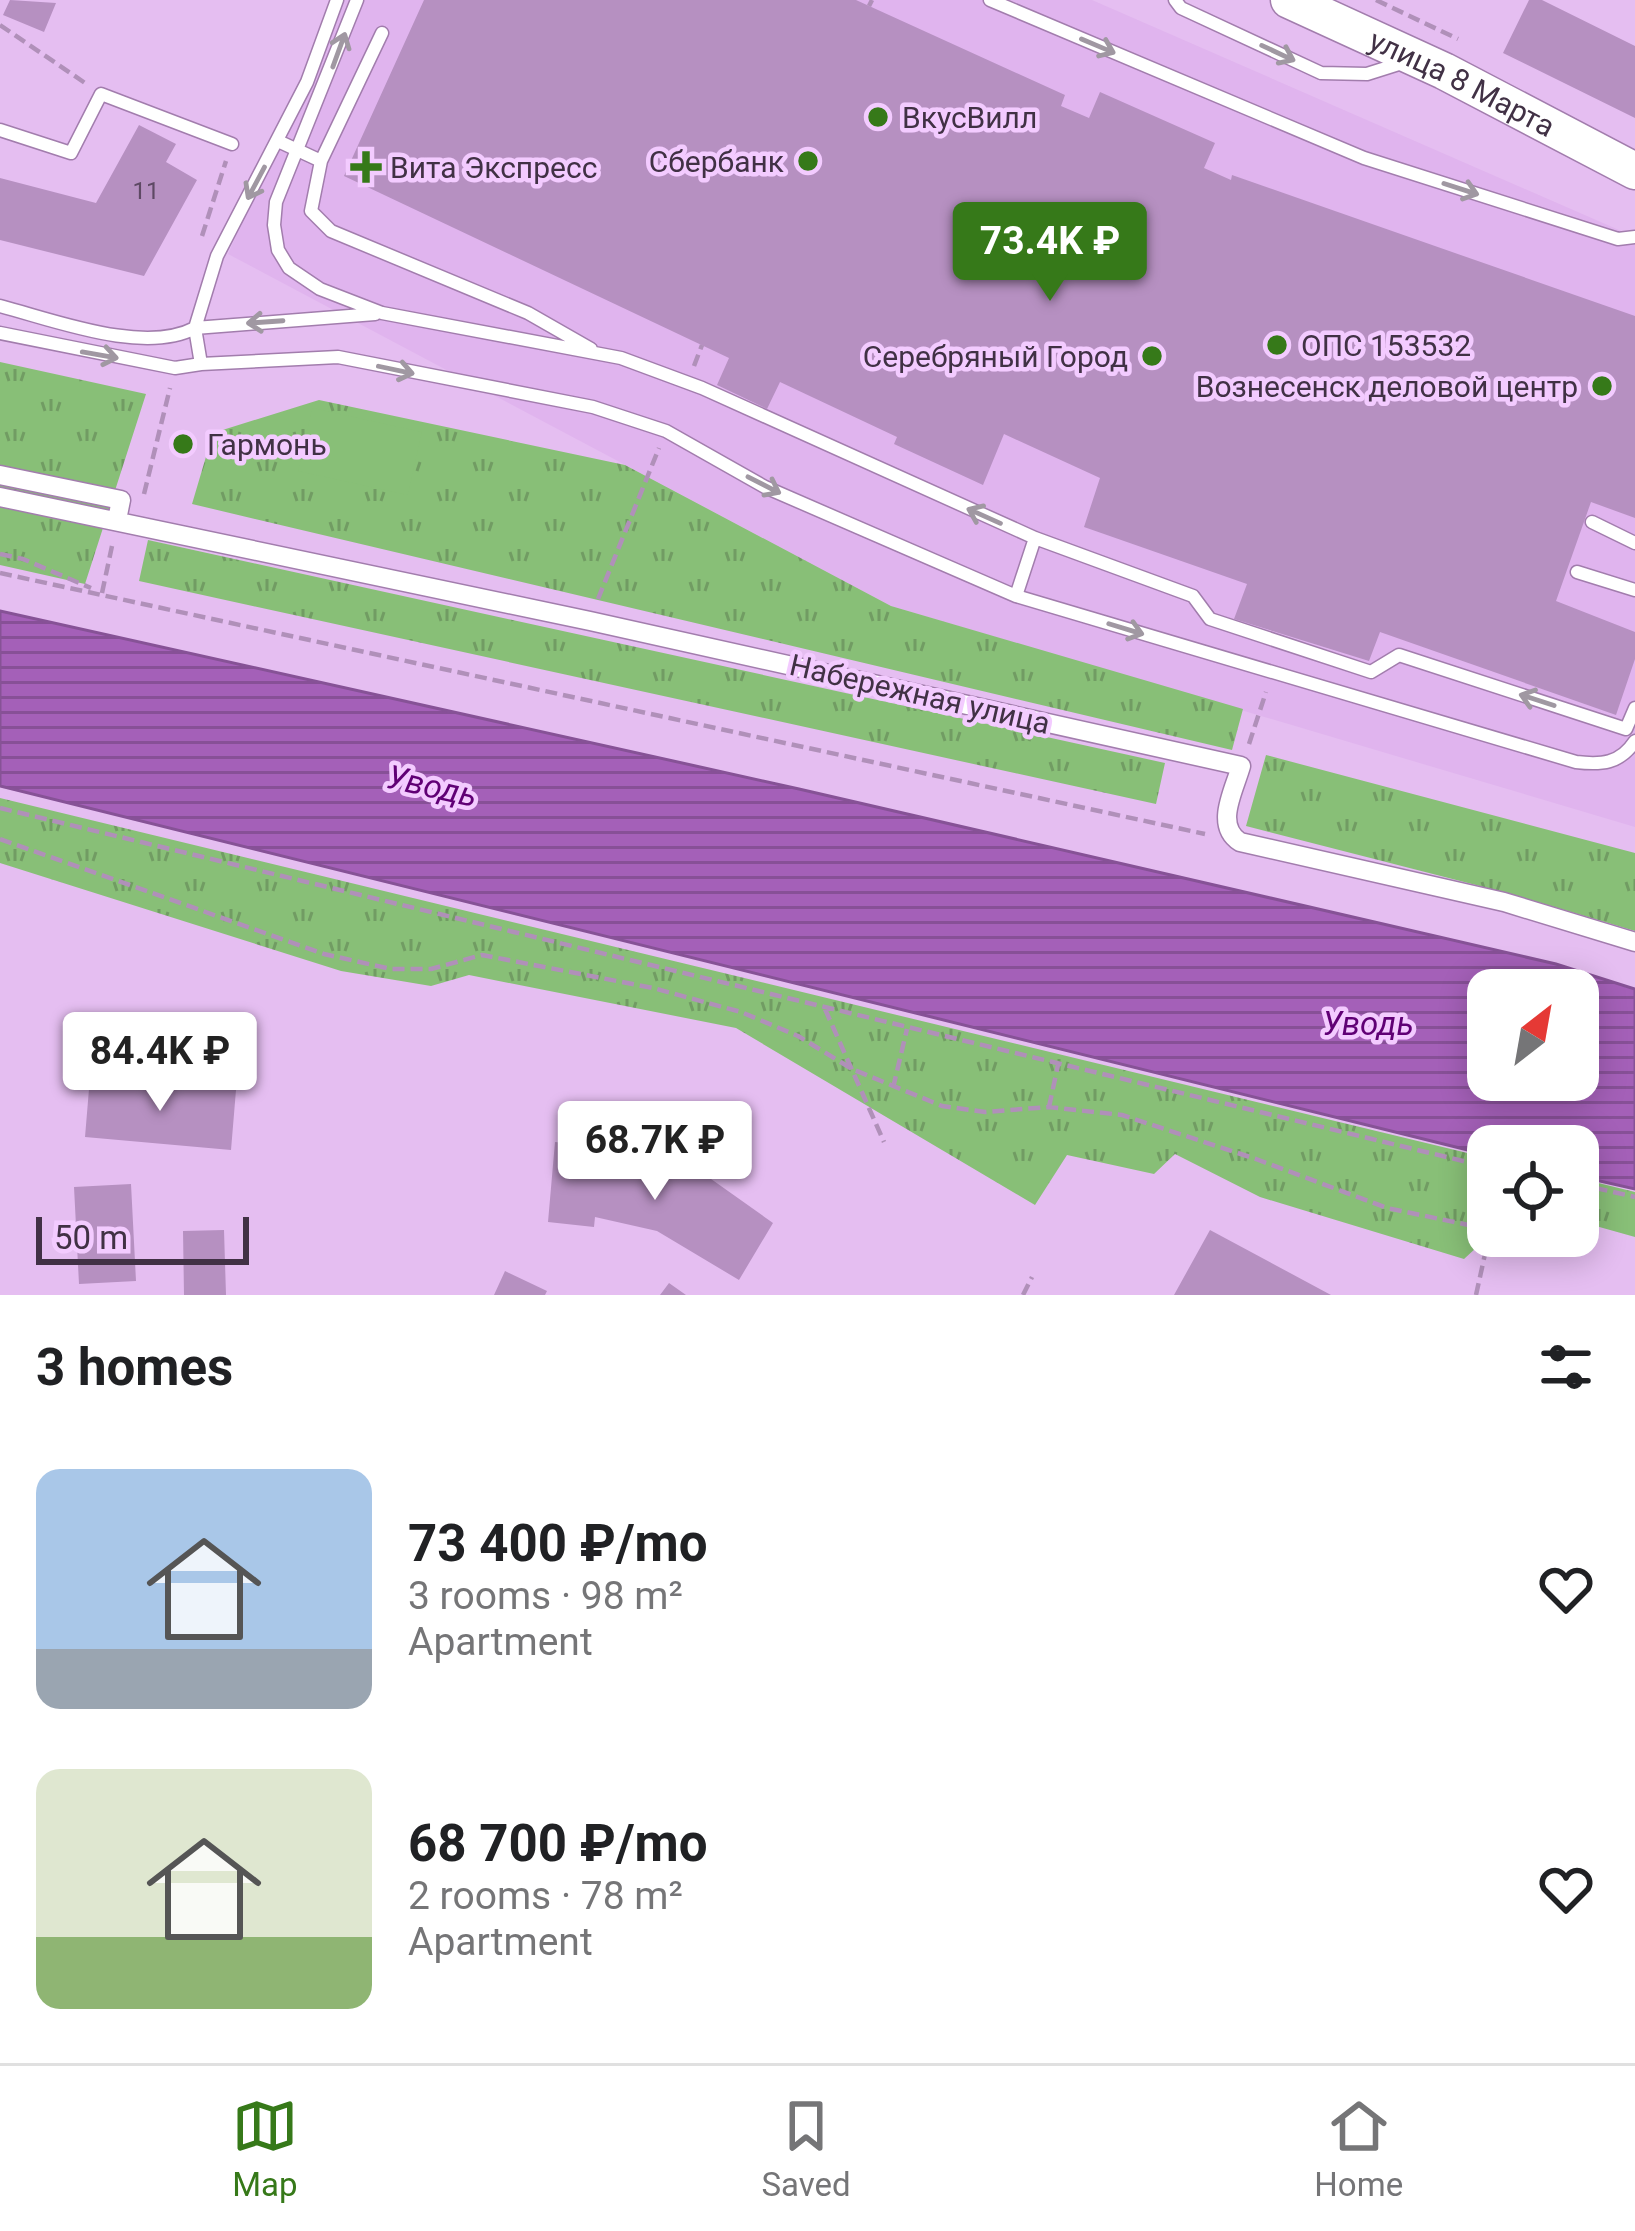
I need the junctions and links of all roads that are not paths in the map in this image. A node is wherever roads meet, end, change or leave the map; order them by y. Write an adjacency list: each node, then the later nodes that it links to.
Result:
1 (337, 0): 9 (lane)
2 (357, 0): 11 (lane, one-way to 2)
3 (990, 0): 14 (lane, one-way to 14)
4 (1175, 0): 7 (lane, one-way to 7)
5 (1289, 0): 7 (main road, улица 8 Марта)
6 (382, 32): 12 (lane)
7 (1417, 58): 13 (main road, улица 8 Марта)
8 (0, 130): 10 (lane)
9 (278, 141): 11 (lane); 17 (lane, one-way to 17)
10 (232, 144)
11 (298, 150): 12 (lane); 16 (lane)
12 (322, 160): 19 (lane)
13 (1635, 171)
14 (1635, 237)
15 (0, 306): 17 (lane)
16 (382, 314): 17 (lane, one-way to 17); 19 (lane)
17 (196, 328): 20 (lane)
18 (0, 333): 20 (lane, one-way to 20)
19 (597, 353): 25 (lane, one-way to 19)
20 (201, 364): 29 (lane, one-way to 29)
21 (0, 475): 23 (street, Набережная улица)
22 (0, 497): 23 (street, Набережная улица)
23 (127, 522): 32 (street, Набережная улица)
24 (1592, 522): 26 (lane)
25 (1035, 538): 29 (lane); 31 (lane, one-way to 25)
26 (1635, 543)
27 (1577, 572): 28 (lane)
28 (1635, 590)
29 (1016, 596): 31 (lane, one-way to 31)
30 (1635, 708): 31 (lane)
31 (1632, 734)
32 (1635, 941)

